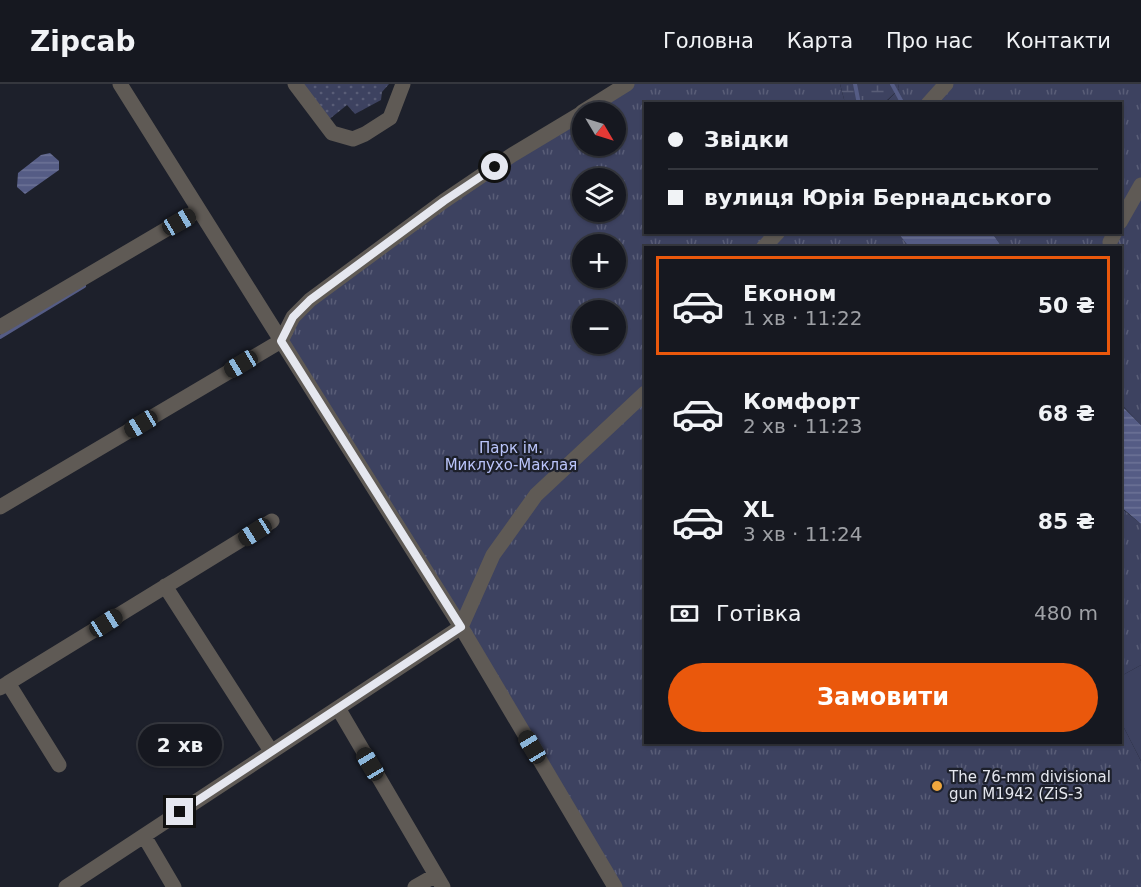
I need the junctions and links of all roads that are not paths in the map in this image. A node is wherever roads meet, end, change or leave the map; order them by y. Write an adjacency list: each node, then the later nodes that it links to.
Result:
1 (120, 84): 10 (street)
2 (295, 84): 3 (street)
3 (403, 84)
4 (627, 84): 6 (street)
5 (946, 84): 7 (street)
6 (598, 102)
7 (930, 102)
8 (572, 118): 17 (street)
9 (1141, 185): 11 (street)
10 (199, 210): 16 (street); 17 (street)
11 (1122, 218)
12 (776, 234): 15 (street)
13 (1105, 234): 14 (street)
14 (1114, 234)
15 (765, 246)
16 (0, 327)
17 (281, 341): 19 (street); 22 (street)
18 (644, 394): 22 (street)
19 (0, 507)
20 (272, 521): 21 (street)
21 (165, 586): 23 (street); 25 (street)
22 (461, 627): 24 (street); 32 (street)
23 (4, 685): 26 (street)
24 (338, 708): 25 (street); 28 (street)
25 (271, 751): 27 (street)
26 (59, 765)
27 (144, 836): 29 (street); 30 (street)
28 (440, 881): 31 (street)
29 (66, 887)
30 (174, 887)
31 (415, 887)
32 (615, 887)

